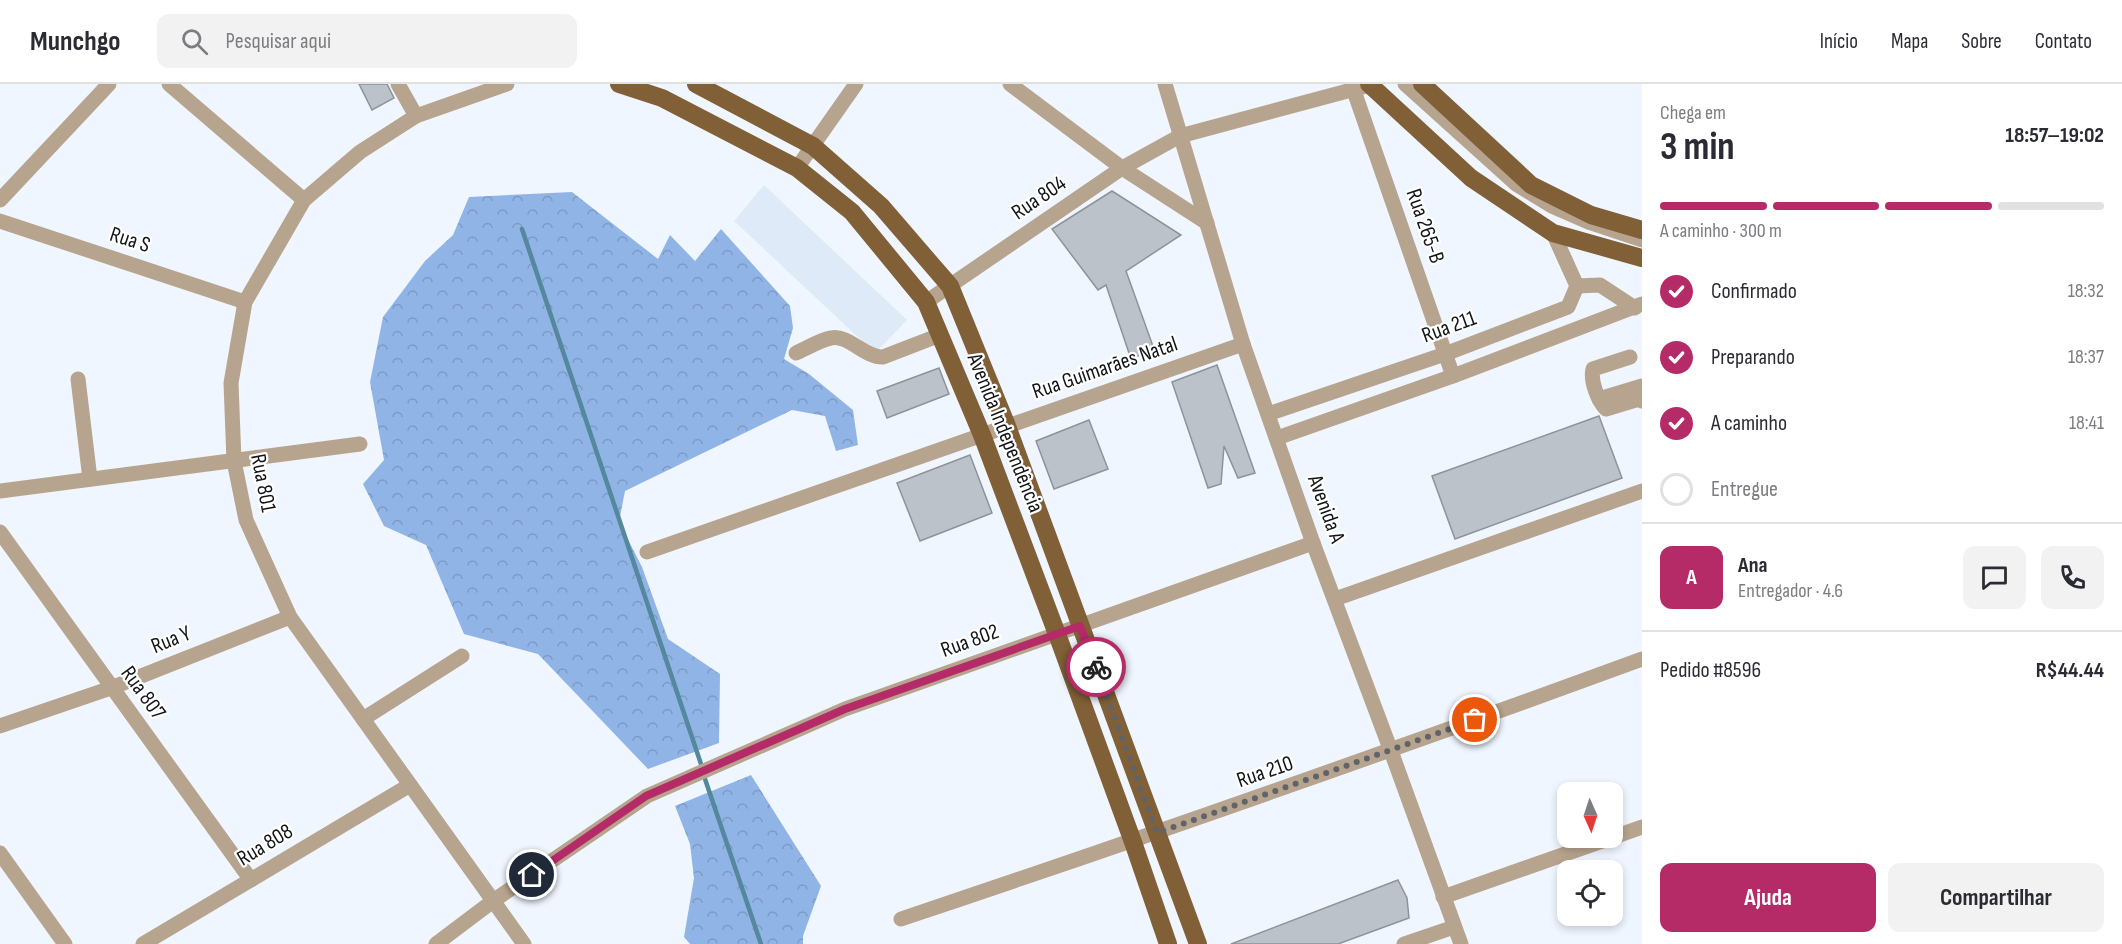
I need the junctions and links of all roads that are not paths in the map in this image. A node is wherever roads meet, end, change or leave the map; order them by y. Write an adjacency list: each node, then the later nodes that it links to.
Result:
1 (109, 84): 18 (street)
2 (169, 84): 19 (street)
3 (398, 84): 13 (street)
4 (507, 84): 13 (street, Rua 801)
5 (619, 84): 16 (main road, Avenida Independência)
6 (696, 84): 15 (main road, Avenida Independência)
7 (856, 84): 15 (street)
8 (1010, 84): 17 (street)
9 (1164, 84): 14 (street, Avenida A)
10 (1405, 84): 24 (street)
11 (1424, 84): 22 (main road)
12 (1364, 87): 14 (street, Rua 804); 23 (main road); 34 (street, Rua 265-B)
13 (417, 116): 19 (street, Rua 801)
14 (1180, 136): 17 (street, Rua 804); 21 (street, Avenida A)
15 (813, 146): 16 (street); 26 (main road, Avenida Independência)
16 (797, 168): 29 (main road, Avenida Independência)
17 (1122, 168): 21 (street); 26 (street, Rua 804)
18 (0, 200)
19 (304, 201): 28 (street, Rua 801)
20 (0, 221): 28 (street, Rua S)
21 (1206, 223): 32 (street, Avenida A)
22 (1642, 230)
23 (1552, 233): 25 (main road); 27 (street)
24 (1642, 240)
25 (1642, 258)
26 (950, 286): 29 (street, Rua 804); 42 (main road, Avenida Independência)
27 (1577, 286): 30 (street); 34 (street, Rua 211)
28 (245, 302): 46 (street, Rua 801)
29 (926, 302): 31 (main road, Avenida Independência)
30 (1640, 311): 36 (street, Rua 211)
31 (940, 335): 33 (street); 43 (main road, Avenida Independência)
32 (1243, 344): 41 (street, Avenida A); 42 (street, Rua Guimarães Natal)
33 (796, 353)
34 (1445, 354): 36 (street, Rua 265-B); 41 (street, Rua 211)
35 (1630, 357): 39 (street)
36 (1452, 376): 44 (street, Rua 211)
37 (78, 380): 47 (street)
38 (1642, 386): 39 (street)
39 (1599, 399): 40 (street)
40 (1642, 401)
41 (1268, 414): 44 (street, Avenida A)
42 (1007, 426): 43 (street, Rua Guimarães Natal); 55 (main road, Avenida Independência)
43 (982, 435): 52 (street, Rua Guimarães Natal); 56 (main road, Avenida Independência)
44 (1277, 438): 51 (street, Avenida A)
45 (360, 444): 46 (street)
46 (234, 461): 47 (street); 54 (street, Rua 801)
47 (90, 479): 48 (street)
48 (0, 491)
49 (1642, 491): 53 (street)
50 (0, 532): 59 (street, Rua 807)
51 (1313, 543): 53 (street, Avenida A); 55 (street, Rua 802)
52 (647, 552)
53 (1335, 599): 62 (street, Avenida A)
54 (290, 617): 59 (street, Rua Y); 60 (street, Rua 801)
55 (1080, 626): 56 (street, Rua 802); 65 (main road, Avenida Independência)
56 (1057, 634): 66 (main road, Avenida Independência); 70 (street, Rua 802)
57 (462, 656): 60 (street)
58 (1642, 659): 62 (street, Rua 210)
59 (111, 688): 61 (street, Rua Y); 68 (street, Rua 807)
60 (363, 719): 63 (street, Rua 801)
61 (0, 726)
62 (1391, 751): 65 (street, Rua 210); 69 (street, Avenida A)
63 (411, 785): 68 (street, Rua 808); 70 (street, Rua 801)
64 (1642, 827): 69 (street)
65 (1157, 833): 66 (street, Rua 210); 78 (main road, Avenida Independência)
66 (1133, 842): 71 (street, Rua 210); 77 (main road, Avenida Independência)
67 (0, 853): 73 (street)
68 (251, 880): 74 (street, Rua 808)
69 (1443, 897): 72 (street, Avenida A)
70 (494, 901): 75 (street, Rua 802); 76 (street, Rua 801)
71 (901, 919)
72 (1454, 927): 79 (street); 80 (street, Avenida A)
73 (65, 944)
74 (143, 944)
75 (436, 944)
76 (524, 944)
77 (1168, 944)
78 (1198, 944)
79 (1404, 944)
80 (1461, 944)

